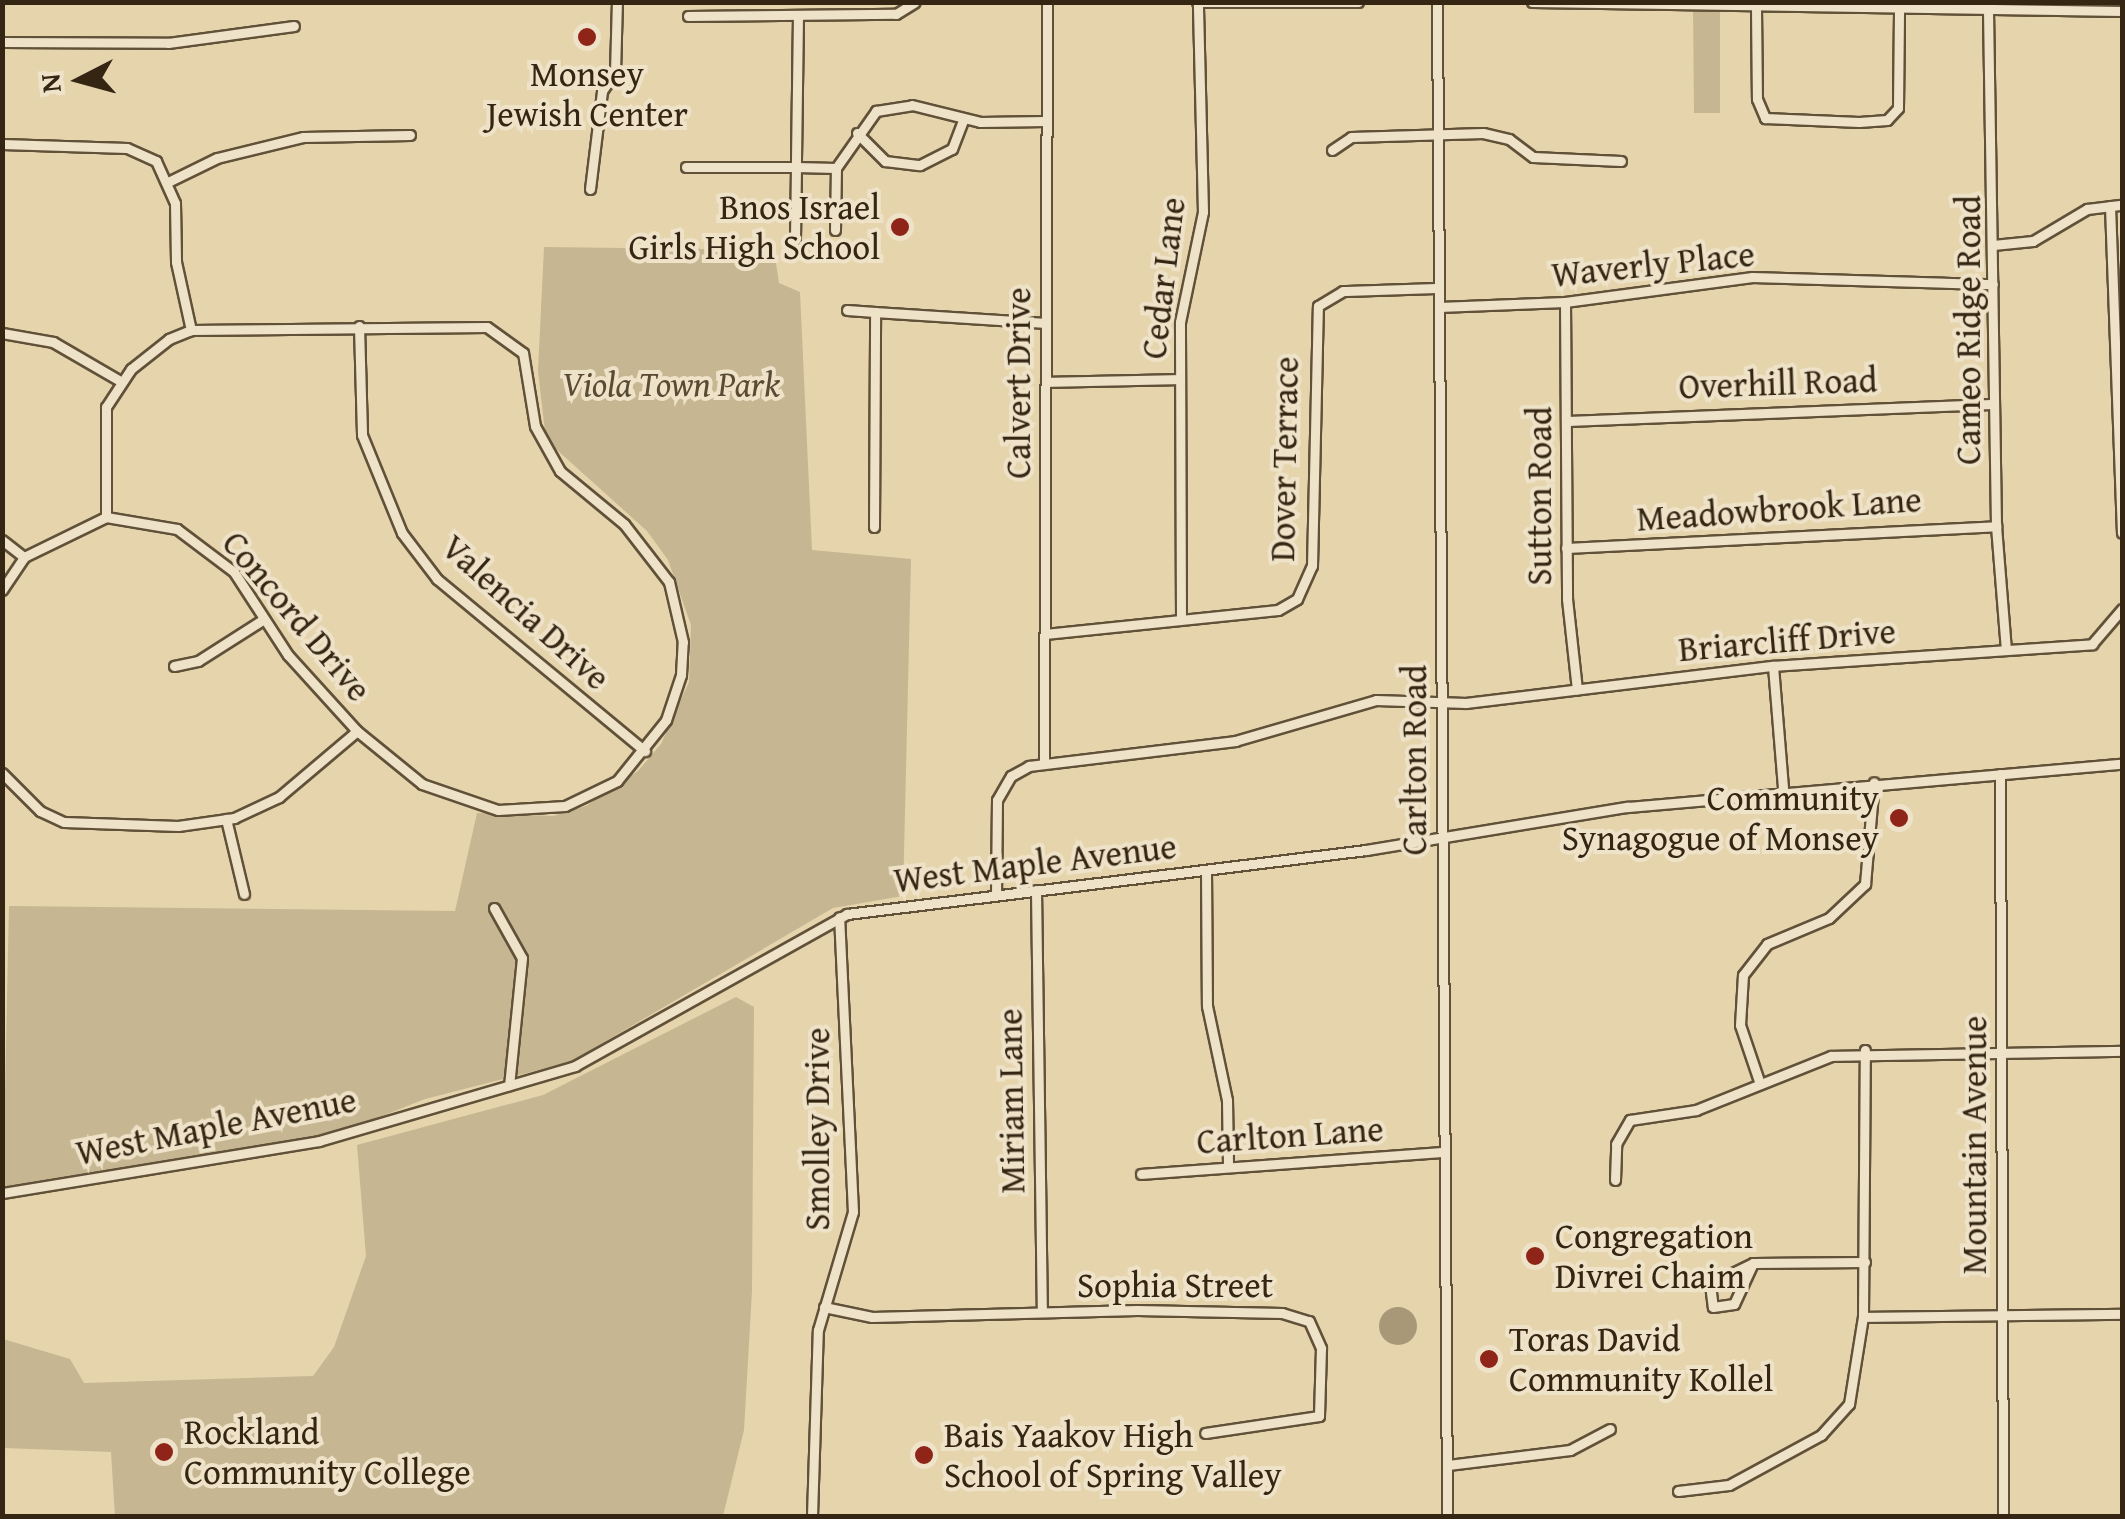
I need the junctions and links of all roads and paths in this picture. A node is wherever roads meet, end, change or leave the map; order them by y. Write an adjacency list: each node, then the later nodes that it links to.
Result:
1 (617, 2): 28 (street)
2 (915, 2): 13 (street)
3 (1046, 2): 17 (street, Calvert Drive)
4 (1358, 2): 7 (street)
5 (1437, 2): 19 (street, Carlton Road)
6 (1532, 2): 8 (street)
7 (1198, 3): 44 (street, Cedar Lane)
8 (1756, 8): 9 (street); 9 (street)
9 (1899, 9): 10 (street)
10 (1988, 10): 11 (street); 33 (street, Cameo Ridge Road)
11 (2122, 11)
12 (688, 16): 13 (street)
13 (798, 16): 25 (street)
14 (294, 26): 15 (street)
15 (2, 42)
16 (963, 120): 17 (street); 18 (street); 18 (street)
17 (1046, 121): 40 (street, Calvert Drive)
18 (857, 133): 26 (street)
19 (1440, 134): 22 (street); 23 (street); 35 (street, Carlton Road)
20 (410, 136): 27 (street)
21 (2, 144): 27 (street)
22 (1332, 150)
23 (1621, 161)
24 (686, 167): 25 (street)
25 (796, 168): 26 (street); 32 (street)
26 (836, 168): 31 (street)
27 (170, 181): 42 (street)
28 (590, 189)
29 (2122, 204): 30 (street)
30 (2110, 206): 33 (street); 45 (street)
31 (836, 230)
32 (795, 238)
33 (1993, 245): 34 (street, Cameo Ridge Road)
34 (1993, 284): 36 (street, Waverly Place); 48 (street, Cameo Ridge Road)
35 (1439, 288): 37 (street, Carlton Road); 60 (street, Dover Terrace)
36 (1565, 302): 37 (street, Waverly Place); 49 (street, Sutton Road)
37 (1440, 307): 66 (street, Carlton Road)
38 (847, 310): 39 (street)
39 (875, 312): 40 (street); 52 (street)
40 (1046, 323): 47 (street, Calvert Drive)
41 (359, 326): 42 (street); 68 (street, Valencia Drive); 68 (street)
42 (191, 330): 46 (street)
43 (2, 333): 46 (street)
44 (1180, 379): 47 (street); 60 (street, Cedar Lane)
45 (2118, 380): 53 (street)
46 (120, 381): 50 (street)
47 (1046, 382): 61 (street, Calvert Drive)
48 (1993, 404): 49 (street, Overhill Road); 51 (street, Cameo Ridge Road)
49 (1566, 421): 55 (street, Sutton Road)
50 (106, 517): 56 (street); 59 (street, Concord Drive)
51 (1996, 526): 55 (street, Meadowbrook Lane); 62 (street, Cameo Ridge Road)
52 (874, 527)
53 (2122, 533)
54 (2, 540): 56 (street)
55 (1566, 548): 65 (street, Sutton Road)
56 (24, 557): 57 (street)
57 (2, 590)
58 (2122, 609): 62 (street, Briarcliff Drive)
59 (264, 619): 63 (street); 67 (street, Concord Drive)
60 (1181, 619): 61 (street, Dover Terrace)
61 (1045, 634): 69 (street, Calvert Drive)
62 (2006, 650): 64 (street, Briarcliff Drive)
63 (174, 666)
64 (1773, 666): 65 (street, Briarcliff Drive); 74 (street)
65 (1577, 689): 66 (street, Briarcliff Drive)
66 (1440, 703): 69 (street, Briarcliff Drive); 76 (street, Carlton Road)
67 (357, 731): 68 (street, Concord Drive); 75 (street)
68 (646, 751)
69 (1044, 764): 80 (street)
70 (2122, 764): 72 (street, West Maple Avenue)
71 (2, 773): 75 (street)
72 (2000, 774): 73 (street, West Maple Avenue); 84 (street, Mountain Avenue)
73 (1874, 782): 74 (street, West Maple Avenue); 87 (street)
74 (1782, 788): 76 (street, West Maple Avenue)
75 (226, 819): 79 (street)
76 (1442, 838): 77 (street, West Maple Avenue); 88 (street, Carlton Road)
77 (1206, 870): 78 (street, West Maple Avenue); 89 (street)
78 (1036, 890): 80 (street, West Maple Avenue); 96 (street, Miriam Lane)
79 (244, 894)
80 (996, 894): 82 (street, West Maple Avenue)
81 (494, 908): 86 (street)
82 (840, 916): 86 (street, West Maple Avenue); 95 (street, Smolley Drive)
83 (1866, 1050): 84 (street); 87 (street); 93 (street)
84 (2004, 1051): 85 (street); 98 (street, Mountain Avenue)
85 (2122, 1051)
86 (509, 1084): 92 (street, West Maple Avenue)
87 (1760, 1084): 91 (street)
88 (1444, 1152): 89 (street, Carlton Lane); 102 (street, Carlton Road)
89 (1228, 1166): 90 (street, Carlton Lane)
90 (1140, 1174)
91 (1615, 1180)
92 (2, 1193)
93 (1865, 1262): 94 (street); 99 (street)
94 (1753, 1263): 94 (street)
95 (824, 1307): 96 (street, Sophia Street); 104 (street, Smolley Drive)
96 (1042, 1312): 101 (street, Sophia Street)
97 (2122, 1314): 98 (street)
98 (2000, 1315): 99 (street); 106 (street, Mountain Avenue)
99 (1863, 1317): 103 (street)
100 (1610, 1429): 102 (street)
101 (1205, 1433)
102 (1448, 1464): 105 (street, Carlton Road)
103 (1678, 1491)
104 (812, 1516)
105 (1447, 1516)
106 (2003, 1516)

